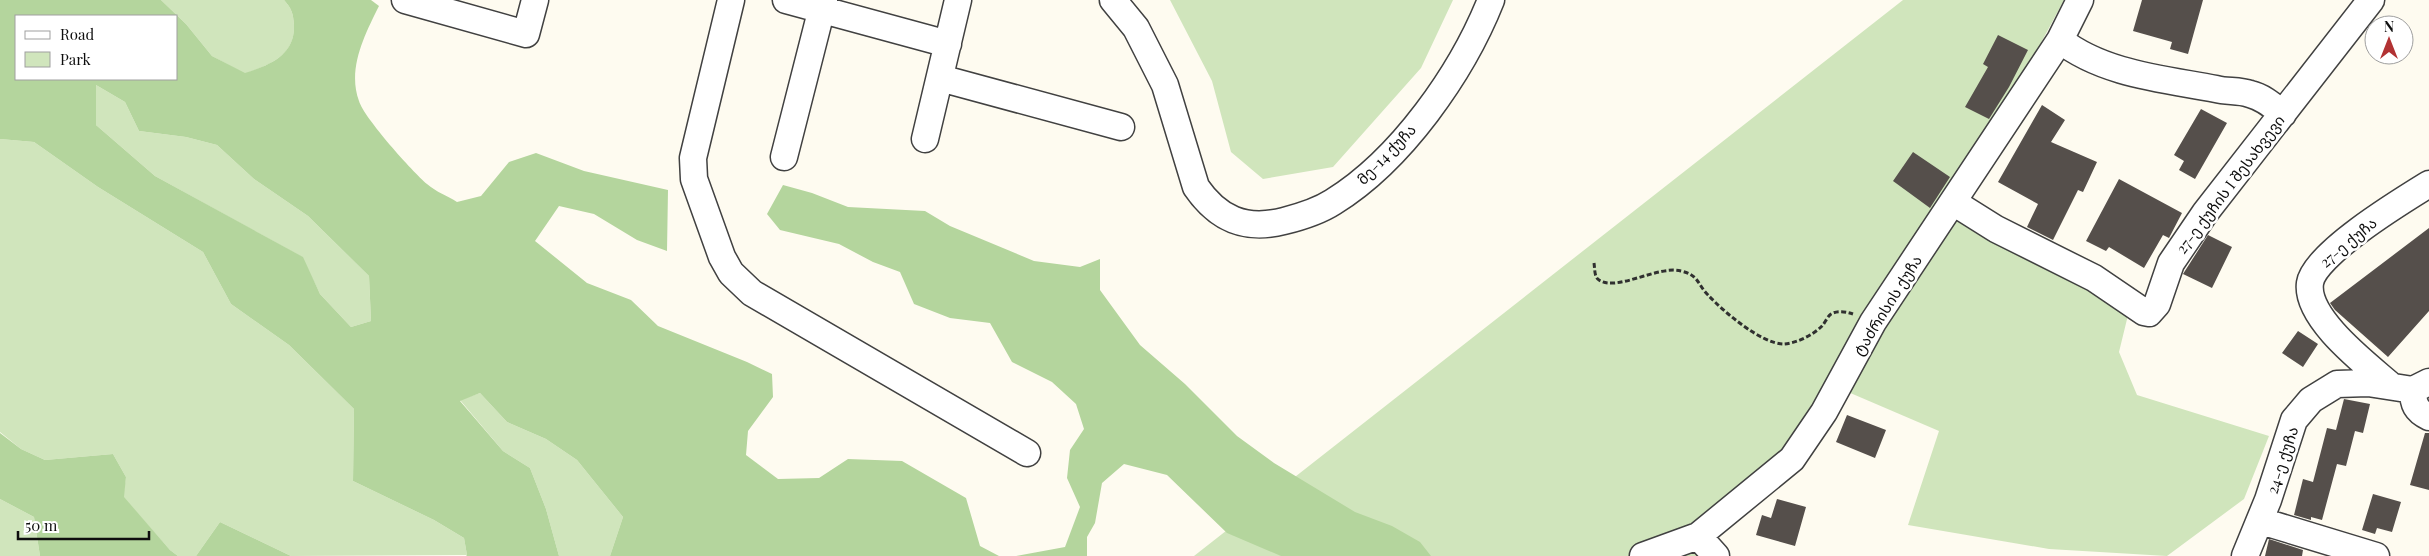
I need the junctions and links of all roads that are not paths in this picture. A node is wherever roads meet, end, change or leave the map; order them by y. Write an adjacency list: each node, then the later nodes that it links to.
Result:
1 (405, 0): 2 (street)
2 (535, 0)
3 (731, 0): 22 (street)
4 (786, 0): 10 (street)
5 (958, 0): 12 (street)
6 (1113, 0): 7 (street, მე-14 ქუჩა)
7 (1490, 0)
8 (2080, 0): 11 (street, ტაძრისის ქუჩა)
9 (2371, 0): 14 (street, 27-ე ქუჩის I შესახვევი)
10 (822, 5): 12 (street); 17 (street)
11 (2060, 40): 14 (street); 19 (street, ტაძრისის ქუჩა)
12 (948, 44): 13 (street)
13 (940, 78): 15 (street); 16 (street)
14 (2283, 114): 19 (street, 27-ე ქუჩის I შესახვევი)
15 (1121, 127)
16 (926, 139)
17 (784, 157)
18 (2429, 184): 20 (street, 27-ე ქუჩა)
19 (1953, 202): 24 (street, ტაძრისის ქუჩა)
20 (2411, 386): 21 (street); 23 (street, 24-ე ქუჩა)
21 (2429, 417)
22 (1027, 453)
23 (2261, 521): 27 (street, 24-ე ქუჩა); 28 (street)
24 (1698, 536): 25 (street, ტაძრისის ქუჩა); 26 (street)
25 (1643, 556)
26 (1716, 556)
27 (2245, 556)
28 (2376, 556)

